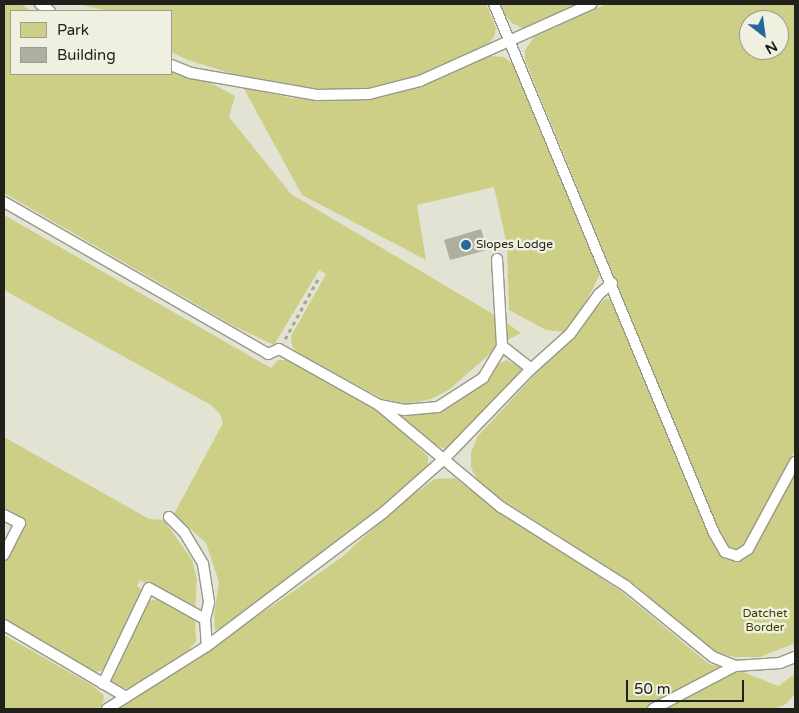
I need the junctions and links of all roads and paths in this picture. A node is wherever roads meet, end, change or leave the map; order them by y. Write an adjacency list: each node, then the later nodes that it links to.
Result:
1 (494, 4): 3 (lane)
2 (591, 4): 3 (lane)
3 (510, 41): 4 (lane); 8 (lane)
4 (172, 65)
5 (4, 202): 10 (lane)
6 (497, 259): 9 (lane)
7 (319, 277): 10 (path)
8 (612, 283): 11 (lane); 14 (lane)
9 (502, 346): 11 (lane); 12 (lane)
10 (279, 349): 12 (lane)
11 (531, 369): 13 (lane)
12 (379, 405): 13 (lane)
13 (443, 460): 20 (lane); 22 (lane)
14 (795, 462)
15 (4, 515): 17 (lane)
16 (168, 517): 18 (lane)
17 (4, 555)
18 (205, 619): 20 (lane); 23 (lane)
19 (4, 625): 23 (lane)
20 (207, 646): 24 (lane)
21 (795, 656): 22 (lane)
22 (735, 666): 26 (lane)
23 (103, 684): 24 (lane)
24 (126, 697): 25 (lane)
25 (107, 709)
26 (653, 709)

